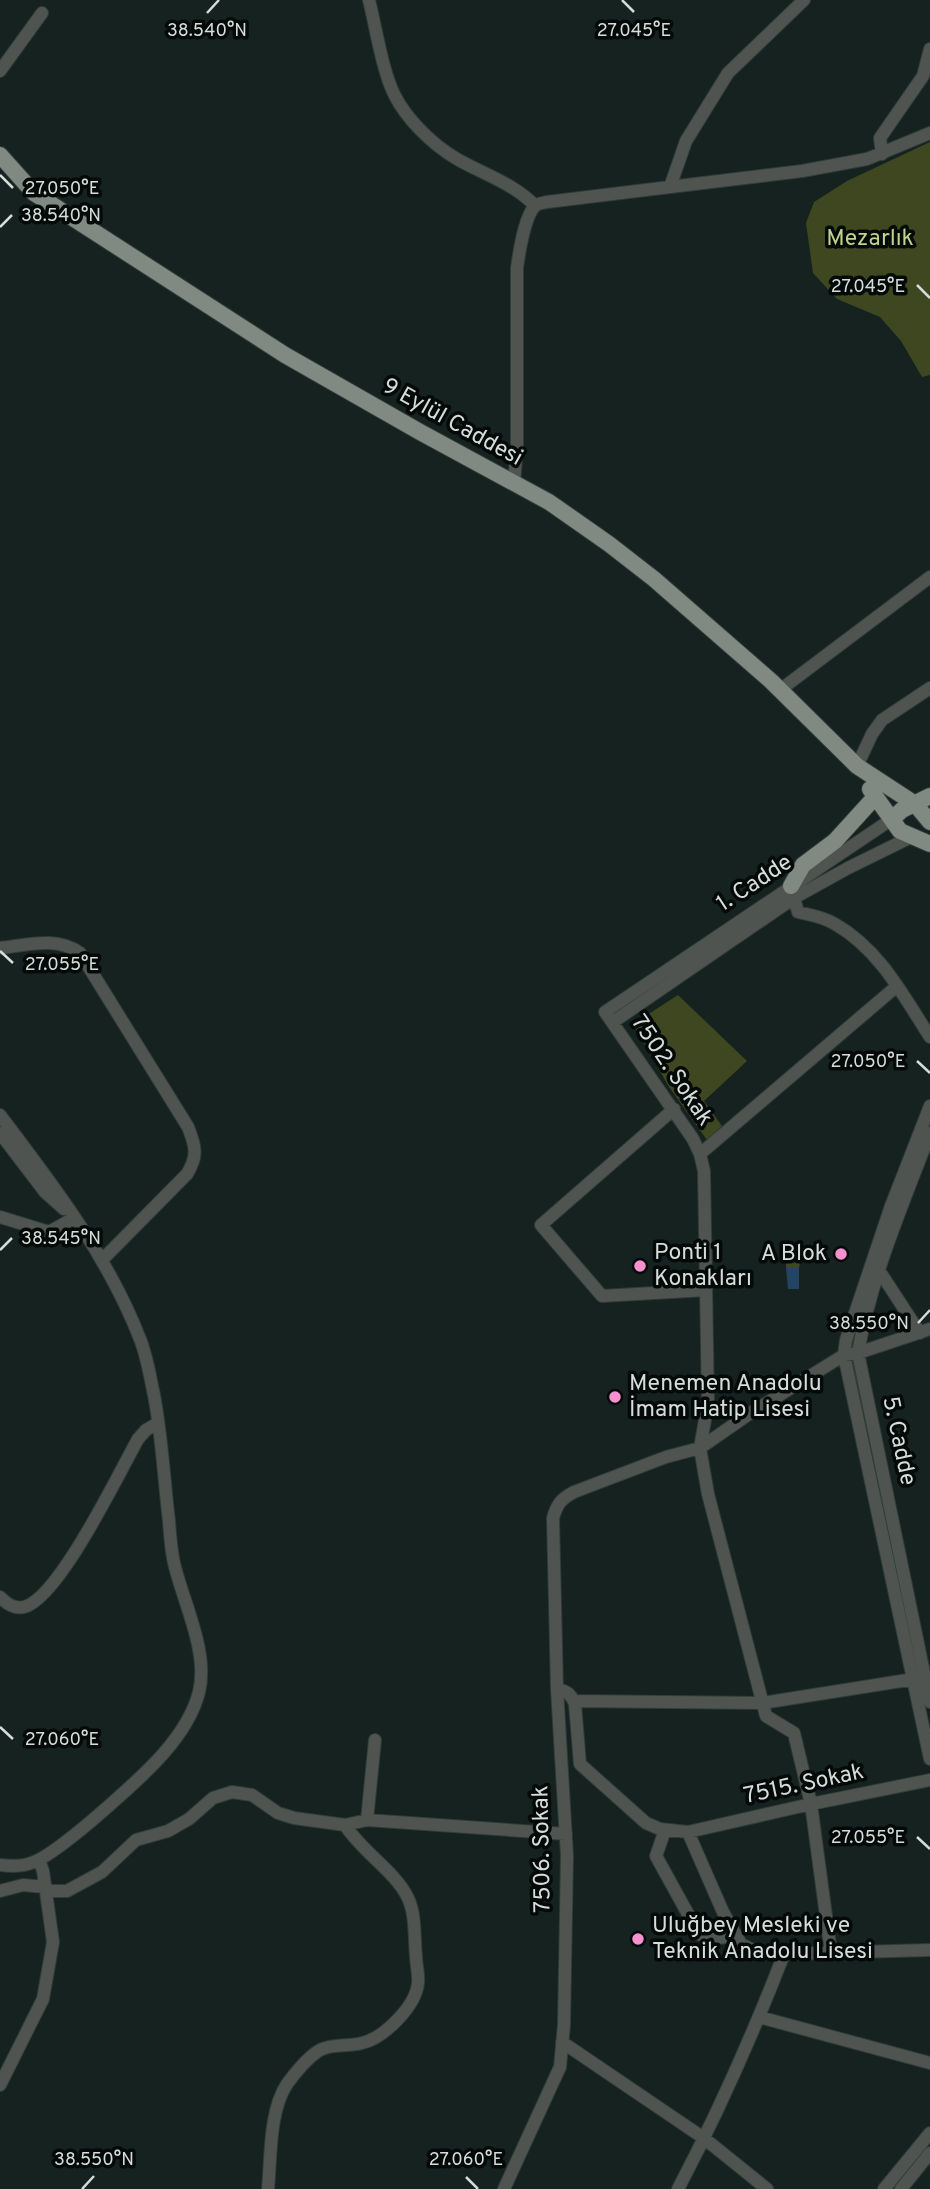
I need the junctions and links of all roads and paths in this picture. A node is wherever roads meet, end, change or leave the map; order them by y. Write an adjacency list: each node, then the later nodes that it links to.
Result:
1 (369, 0): 11 (street)
2 (804, 0): 10 (street)
3 (42, 13): 5 (street)
4 (930, 49): 6 (street)
5 (0, 71)
6 (926, 72): 8 (street)
7 (930, 133): 8 (street)
8 (882, 154): 10 (street)
9 (0, 155): 12 (main road, 9 Eylül Caddesi)
10 (670, 187): 11 (street)
11 (535, 206): 12 (street)
12 (514, 484): 15 (main road, 9 Eylül Caddesi)
13 (930, 577): 15 (street)
14 (930, 688): 16 (street)
15 (780, 690): 16 (main road, 9 Eylül Caddesi)
16 (857, 766): 18 (main road, 9 Eylül Caddesi); 19 (main road, 9 Eylül Caddesi)
17 (930, 796): 19 (main road, 1. Cadde)
18 (875, 797): 20 (main road, 9 Eylül Caddesi); 24 (main road)
19 (915, 804): 20 (main road, 1. Cadde); 21 (main road, 9 Eylül Caddesi)
20 (892, 819): 22 (main road, 9 Eylül Caddesi); 24 (street, 1. Cadde)
21 (930, 824): 22 (main road, 1. Cadde)
22 (911, 837): 23 (main road, 9 Eylül Caddesi); 24 (street, 1. Cadde)
23 (930, 844)
24 (793, 892): 26 (street); 27 (street, 1. Cadde)
25 (0, 948): 37 (street)
26 (897, 986): 28 (street); 34 (street)
27 (609, 1017): 30 (street, 7502. Sokak)
28 (930, 1037)
29 (930, 1106): 42 (street)
30 (674, 1109): 34 (street, 7502. Sokak); 39 (street)
31 (0, 1115): 36 (street)
32 (0, 1133): 36 (street)
33 (930, 1133): 38 (street)
34 (700, 1154): 39 (street, 7502. Sokak)
35 (0, 1217): 36 (street)
36 (74, 1218): 37 (street)
37 (102, 1260): 43 (street)
38 (880, 1272): 40 (street); 41 (street)
39 (706, 1290): 44 (street, 7502. Sokak)
40 (925, 1331): 41 (street)
41 (858, 1353): 42 (street); 49 (street, 5. Cadde)
42 (844, 1355): 44 (street); 46 (street)
43 (158, 1423): 45 (street); 61 (street)
44 (700, 1448): 47 (street, 7506. Sokak); 50 (street, 7502. Sokak)
45 (0, 1597)
46 (914, 1679): 50 (street); 52 (street)
47 (556, 1689): 48 (street); 59 (street, 7506. Sokak)
48 (574, 1701): 50 (street); 57 (street)
49 (930, 1702)
50 (762, 1703): 54 (street)
51 (375, 1740): 55 (street)
52 (930, 1759)
53 (930, 1780): 54 (street, 7515. Sokak)
54 (811, 1804): 58 (street, 7515. Sokak); 65 (street)
55 (368, 1820): 56 (street); 59 (street)
56 (345, 1825): 61 (street); 74 (street)
57 (665, 1830): 58 (street, 7515. Sokak); 63 (street)
58 (688, 1832): 63 (street)
59 (566, 1833): 68 (street, 7506. Sokak)
60 (0, 1865): 61 (street)
61 (43, 1874): 62 (street); 70 (street)
62 (0, 1891)
63 (736, 1936): 66 (street)
64 (930, 1951): 65 (street)
65 (831, 1953): 66 (street)
66 (784, 1954): 67 (street)
67 (760, 2017): 69 (street); 72 (street)
68 (562, 2042): 72 (street); 75 (street, 7506. Sokak)
69 (930, 2063)
70 (0, 2085)
71 (930, 2133): 78 (street)
72 (705, 2139): 76 (street); 77 (street)
73 (930, 2153): 79 (street)
74 (268, 2189)
75 (504, 2189)
76 (678, 2189)
77 (767, 2189)
78 (884, 2189)
79 (901, 2189)

